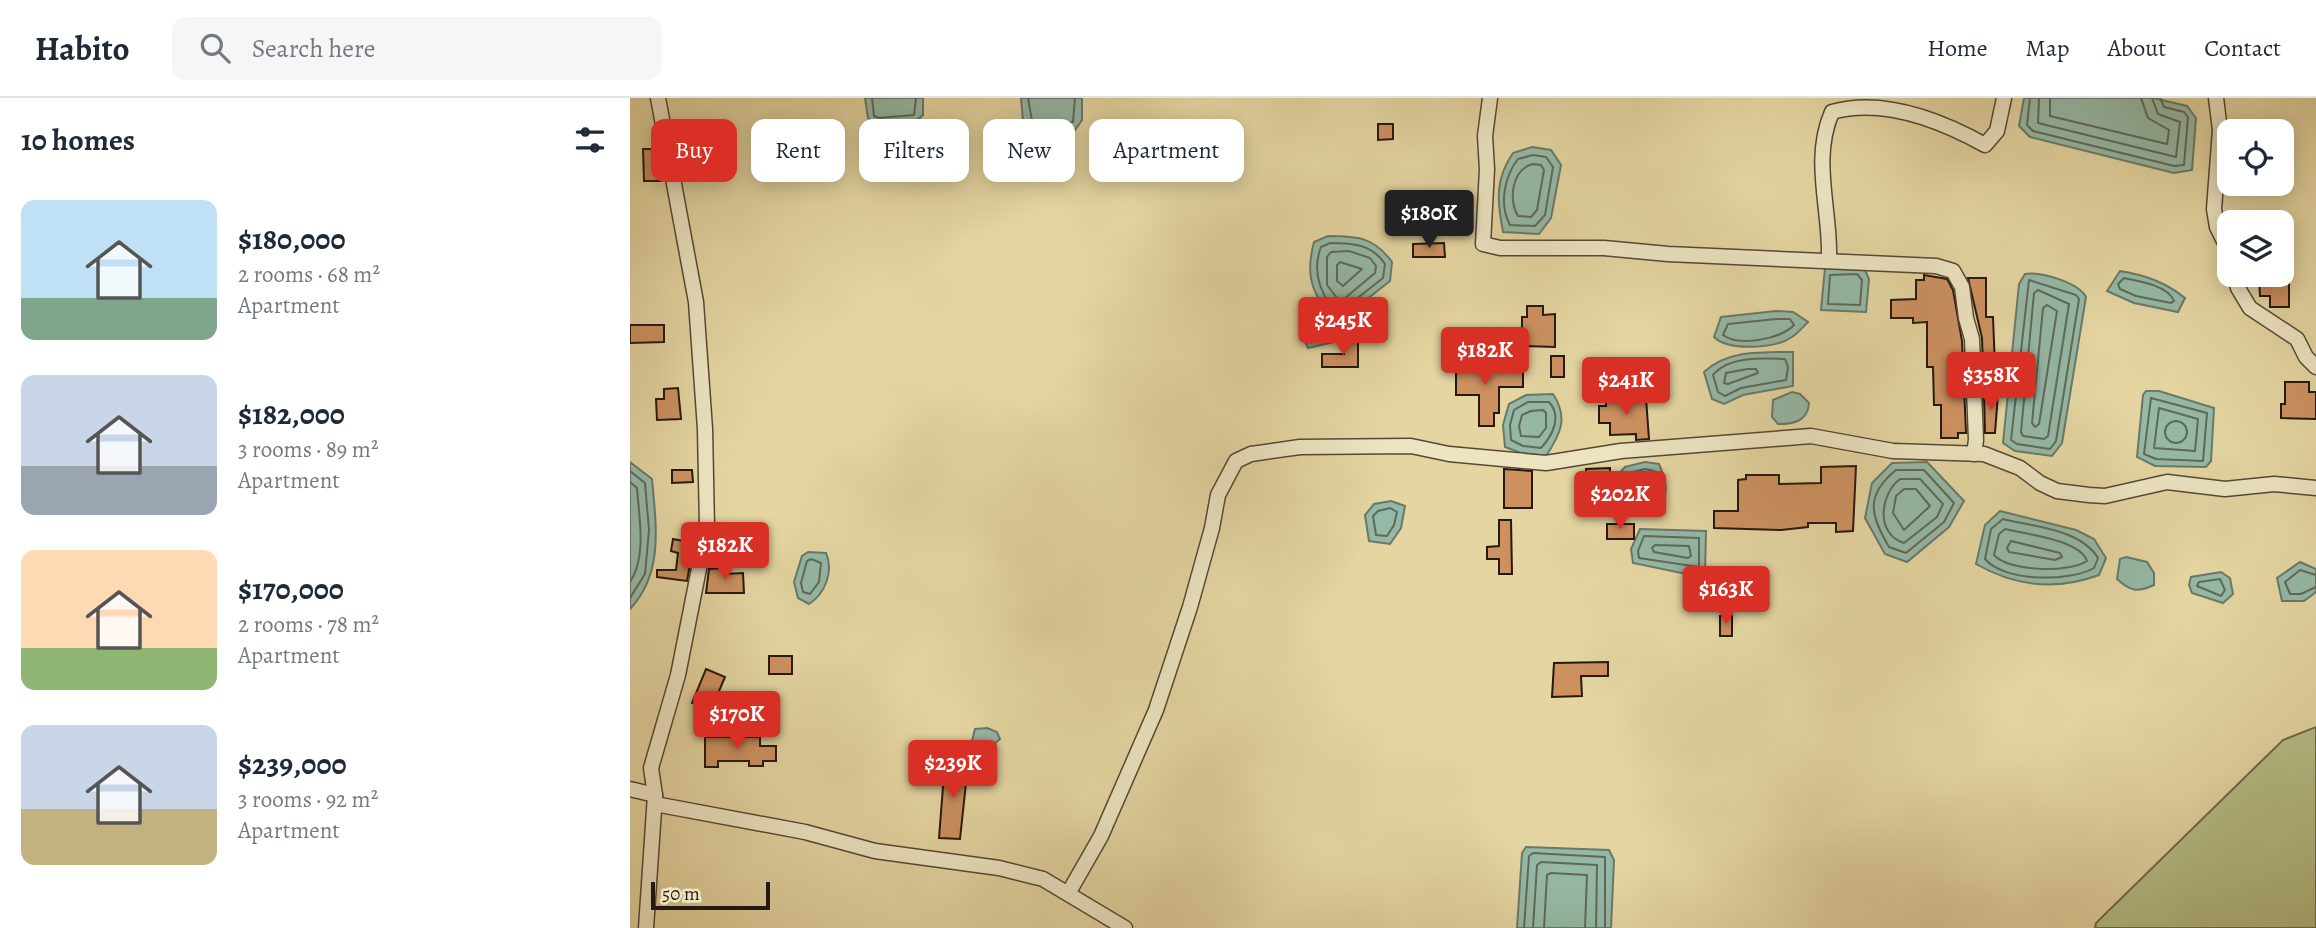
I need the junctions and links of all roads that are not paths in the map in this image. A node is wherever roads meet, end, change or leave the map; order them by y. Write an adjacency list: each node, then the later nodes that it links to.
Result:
1 (658, 98): 12 (street)
2 (1490, 98): 6 (street)
3 (2004, 98): 6 (street)
4 (2216, 98): 5 (street)
5 (2217, 227)
6 (1829, 260): 9 (street)
7 (2238, 287): 8 (street)
8 (2316, 368)
9 (1973, 454): 10 (street); 13 (street)
10 (2316, 488)
11 (630, 789): 12 (street)
12 (655, 800): 13 (street); 14 (street)
13 (1069, 892): 15 (street)
14 (646, 928)
15 (1125, 928)

